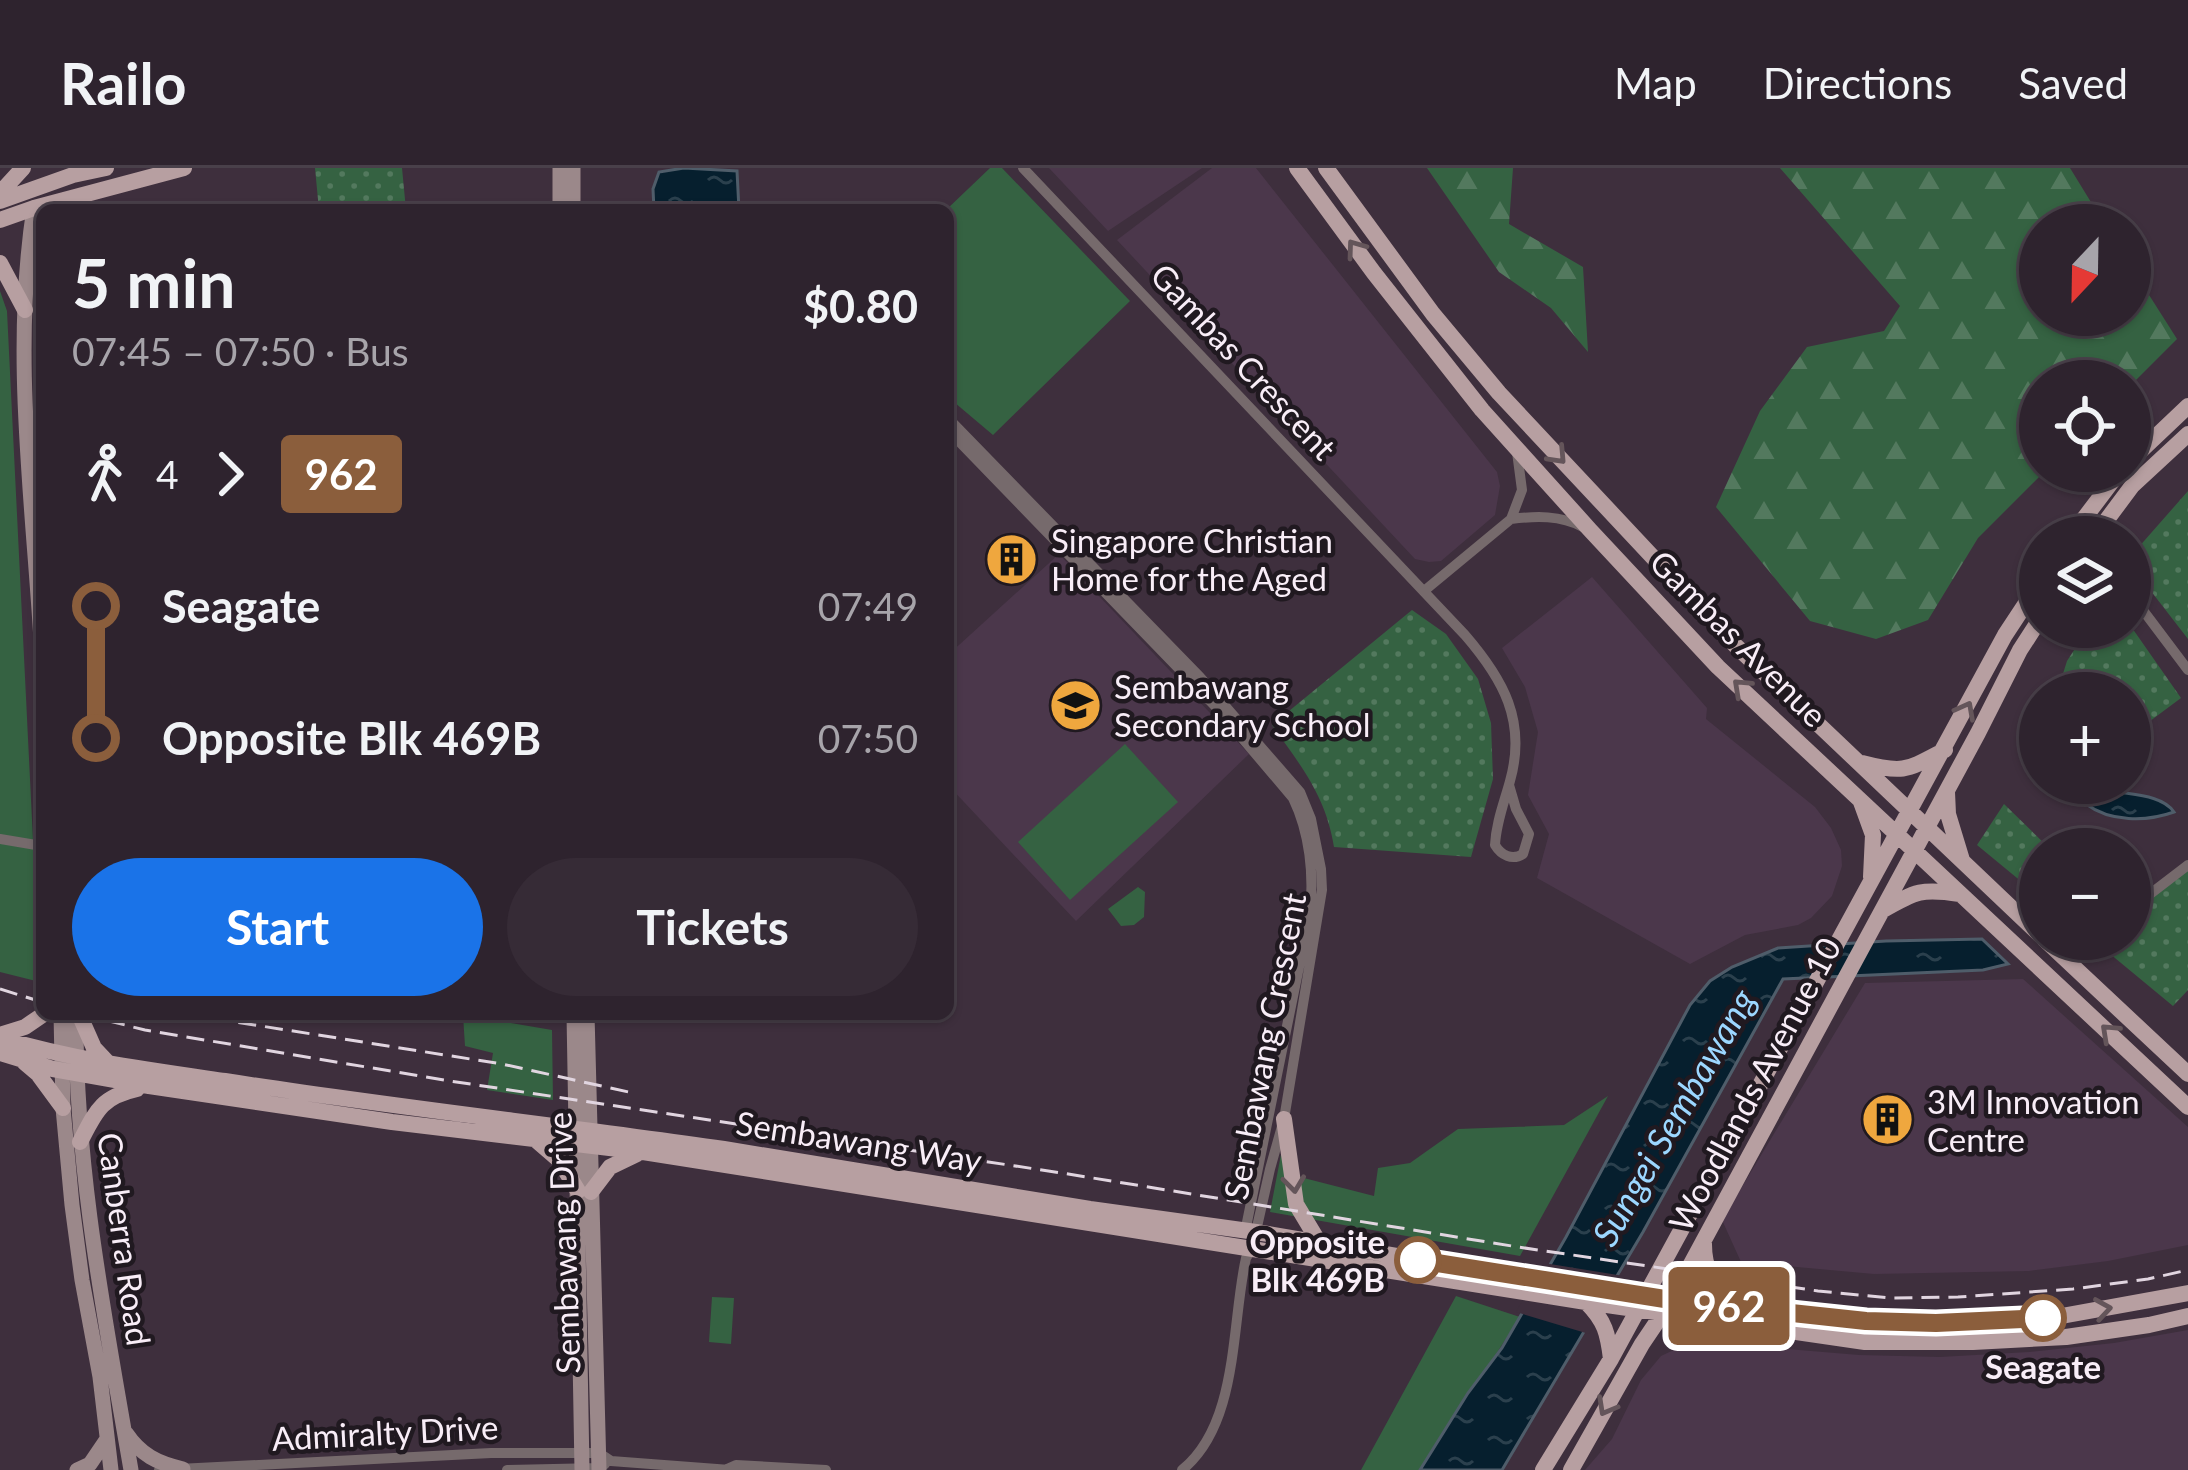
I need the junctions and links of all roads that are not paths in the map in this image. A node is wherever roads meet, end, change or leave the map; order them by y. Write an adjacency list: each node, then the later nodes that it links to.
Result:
1 (23, 168): 12 (main road)
2 (106, 168): 9 (main road)
3 (184, 168): 11 (main road)
4 (560, 168): 16 (main road)
5 (573, 168): 17 (main road)
6 (1023, 168): 39 (street, Gambas Crescent)
7 (1297, 168): 24 (main road, Gambas Avenue, one-way to 7)
8 (1326, 168): 23 (main road, Gambas Avenue)
9 (59, 175): 10 (main road); 13 (main road)
10 (39, 177): 12 (main road)
11 (111, 189): 14 (main road); 15 (main road)
12 (0, 197)
13 (48, 204)
14 (58, 204)
15 (92, 204)
16 (560, 204)
17 (573, 204)
18 (36, 210): 19 (main road)
19 (0, 220)
20 (36, 258): 22 (main road)
21 (0, 263): 22 (main road)
22 (25, 310): 38 (main road)
23 (1433, 314): 24 (main road); 25 (main road, Gambas Avenue)
24 (1416, 326): 26 (main road, Gambas Avenue)
25 (1479, 370): 26 (main road); 45 (main road, Gambas Avenue, one-way to 45)
26 (1460, 382): 32 (main road, Gambas Avenue)
27 (2188, 406): 31 (main road)
28 (954, 424): 78 (street, Sembawang Crescent)
29 (2188, 434): 35 (main road)
30 (954, 436): 87 (street, Sembawang Crescent)
31 (2151, 441)
32 (1516, 449): 36 (street); 37 (main road, Gambas Avenue)
33 (2104, 492): 34 (main road)
34 (2086, 516)
35 (2109, 516)
36 (1511, 519): 37 (street); 39 (street)
37 (1590, 530): 48 (main road, Gambas Avenue, one-way to 37)
38 (36, 541)
39 (1424, 591): 46 (street, Gambas Crescent)
40 (2019, 614): 44 (main road, Woodlands Avenue 10, one-way to 40)
41 (2151, 621): 43 (street)
42 (2021, 648): 47 (main road, Woodlands Avenue 10)
43 (2188, 670)
44 (1945, 750): 45 (main road); 49 (main road, Woodlands Avenue 10)
45 (1856, 761): 49 (main road, Gambas Avenue)
46 (1509, 785): 46 (street, Gambas Crescent)
47 (1947, 791): 50 (main road, Woodlands Avenue 10); 55 (main road)
48 (1858, 795): 51 (main road, Gambas Avenue); 57 (main road)
49 (1910, 813): 50 (main road, Gambas Avenue); 51 (main road, Woodlands Avenue 10)
50 (1926, 828): 54 (main road, Woodlands Avenue 10); 55 (main road, Gambas Avenue)
51 (1898, 833): 54 (main road, Gambas Avenue); 57 (main road, Woodlands Avenue 10)
52 (0, 839): 53 (street)
53 (36, 846)
54 (1915, 849): 59 (main road, Gambas Avenue); 60 (main road, Woodlands Avenue 10)
55 (1963, 862): 61 (main road, Gambas Avenue)
56 (2188, 865): 58 (street)
57 (1871, 884): 93 (main road, Woodlands Avenue 10)
58 (2151, 893)
59 (1964, 895): 60 (main road); 76 (main road, Gambas Avenue, one-way to 59)
60 (1882, 910): 86 (main road, Woodlands Avenue 10)
61 (2019, 915)
62 (2067, 960): 74 (main road, Gambas Avenue)
63 (36, 1019): 69 (main road)
64 (62, 1020): 72 (main road, Canberra Road)
65 (77, 1020): 72 (main road, Canberra Road)
66 (81, 1020): 73 (main road)
67 (574, 1020): 79 (main road, Sembawang Drive)
68 (587, 1020): 79 (main road, Sembawang Drive)
69 (0, 1037): 72 (main road)
70 (0, 1053): 71 (main road)
71 (22, 1060): 72 (main road); 77 (main road)
72 (69, 1064): 73 (main road, Sembawang Way); 75 (main road, Sembawang Way); 77 (main road, Canberra Road); 81 (main road, Canberra Road)
73 (109, 1064): 79 (main road, Sembawang Way)
74 (2188, 1074)
75 (149, 1086): 80 (main road, Sembawang Way); 81 (main road)
76 (2188, 1107)
77 (63, 1108): 100 (main road, Canberra Road)
78 (1285, 1119): 87 (street, Sembawang Crescent); 88 (main road, one-way to 88)
79 (583, 1137): 80 (main road, Sembawang Way); 82 (main road, Sembawang Way); 83 (main road, Sembawang Way); 85 (main road, Sembawang Drive)
80 (533, 1138): 85 (main road)
81 (80, 1142): 100 (main road, Canberra Road)
82 (724, 1149): 84 (main road); 87 (main road, Sembawang Way)
83 (644, 1152): 84 (main road, Sembawang Way); 85 (main road)
84 (742, 1170): 87 (main road, Sembawang Way)
85 (584, 1191): 101 (main road, Sembawang Drive)
86 (1704, 1239): 94 (main road, Woodlands Avenue 10); 95 (main road)
87 (1248, 1244): 88 (main road, Sembawang Way); 89 (main road, Sembawang Way); 110 (street)
88 (1320, 1244): 89 (main road, Sembawang Way)
89 (1509, 1282): 91 (main road, Sembawang Way); 92 (main road, Sembawang Way)
90 (2188, 1293): 95 (main road, one-way to 90)
91 (1609, 1298): 92 (main road, Sembawang Way); 93 (main road, Sembawang Way)
92 (1586, 1302): 99 (main road)
93 (1642, 1302): 94 (main road, Sembawang Way); 99 (main road, Woodlands Avenue 10)
94 (1667, 1306): 95 (main road); 97 (main road); 98 (main road, Woodlands Avenue 10)
95 (1739, 1306)
96 (2188, 1316): 97 (main road)
97 (1713, 1320): 98 (main road)
98 (1642, 1344): 112 (main road, Woodlands Avenue 10, one-way to 112)
99 (1611, 1359): 111 (main road, Woodlands Avenue 10)
100 (116, 1434): 102 (main road); 104 (main road); 105 (main road, Canberra Road); 106 (main road, Canberra Road)
101 (593, 1463): 102 (street, Admiralty Drive); 103 (street, Admiralty Drive); 108 (street, Admiralty Drive)
102 (183, 1469): 107 (street, Admiralty Drive)
103 (729, 1469): 109 (street, Admiralty Drive)
104 (77, 1470)
105 (112, 1470)
106 (130, 1470)
107 (159, 1470)
108 (507, 1470)
109 (826, 1470)
110 (1182, 1470)
111 (1544, 1470)
112 (1571, 1470)

